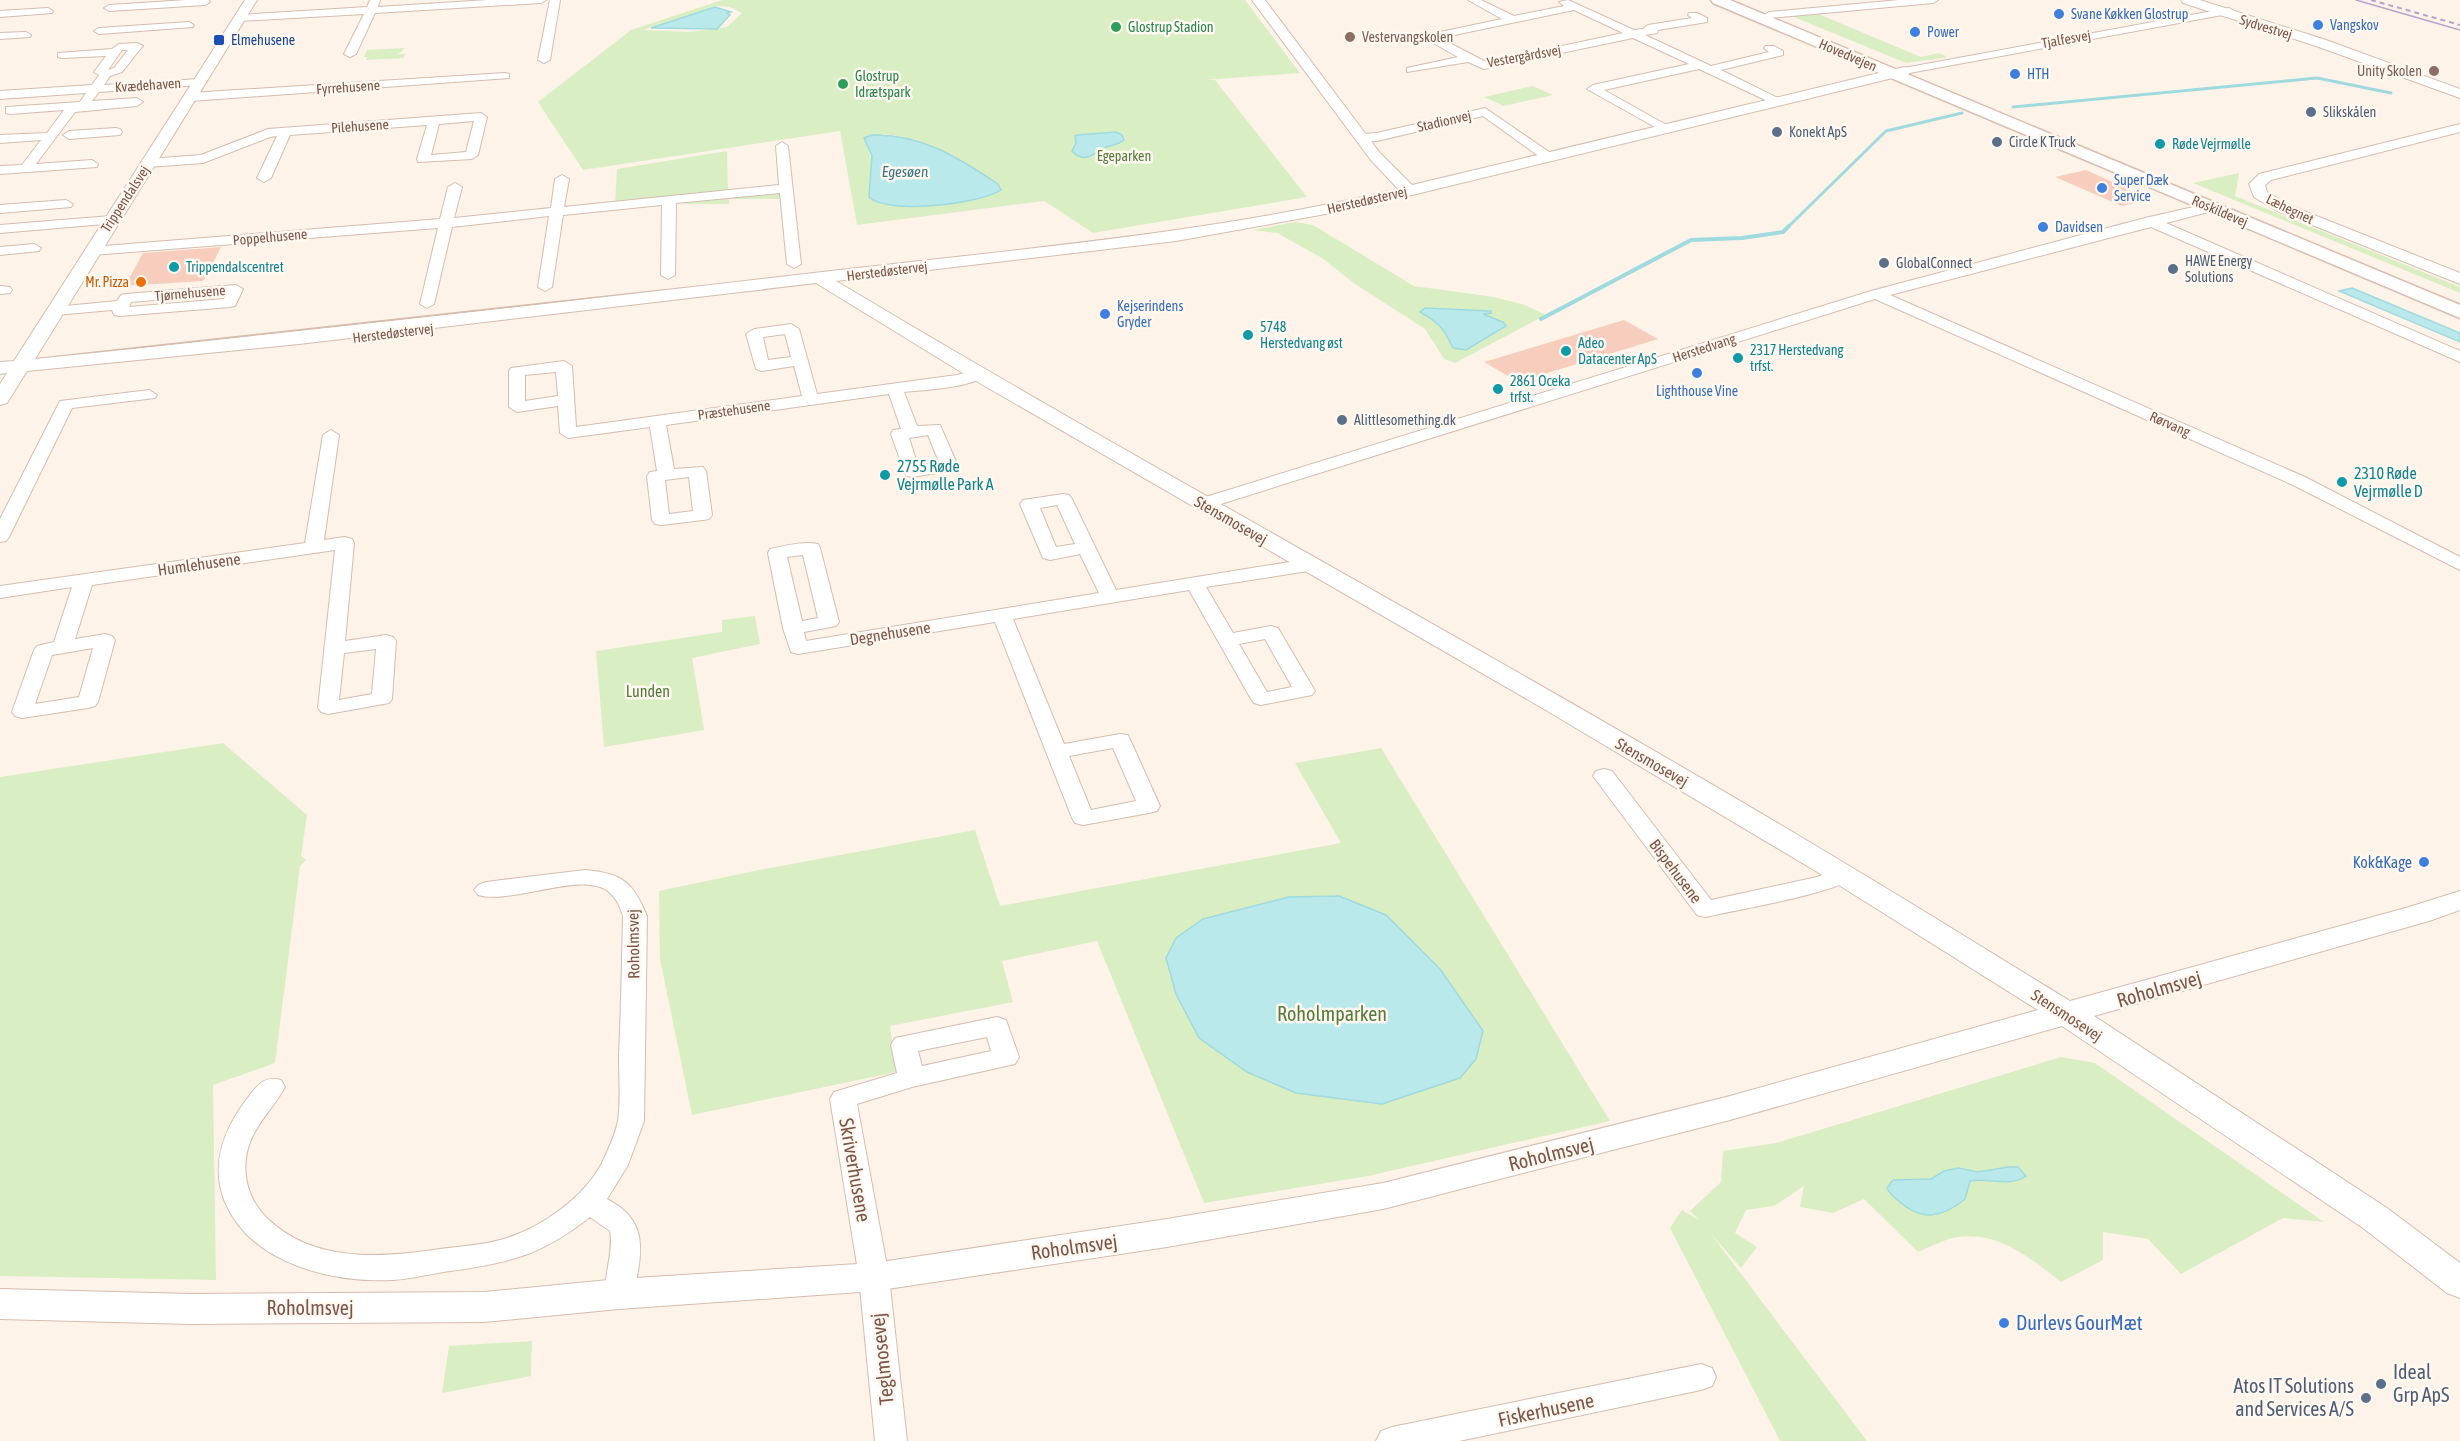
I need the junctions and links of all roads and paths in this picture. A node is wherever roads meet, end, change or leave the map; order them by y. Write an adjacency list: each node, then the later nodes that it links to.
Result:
1 (251, 0): 22 (street, Trippendalsvej)
2 (541, 0): 15 (street)
3 (555, 0): 36 (street)
4 (1258, 0): 59 (street)
5 (1473, 0): 23 (street)
6 (1718, 0): 40 (main road, Hovedvejen)
7 (1732, 0): 21 (main road, Hovedvejen)
8 (1933, 0): 21 (street)
9 (2187, 0): 18 (street, Sydvestvej)
10 (2198, 0): 18 (street, Sydvestvej)
11 (11, 1): 19 (street)
12 (160, 2): 13 (street); 16 (street); 25 (street); 26 (street)
13 (205, 2)
14 (1569, 2): 23 (street, Vestergårdsvej); 28 (street, Vestergårdsvej)
15 (373, 5): 22 (street); 33 (street)
16 (109, 8)
17 (48, 11): 19 (street)
18 (2225, 11): 40 (street, Tjalfesvej); 46 (street, Sydvestvej)
19 (0, 15)
20 (1693, 15): 28 (street, Vestergårdsvej)
21 (1769, 15): 40 (main road, Hovedvejen)
22 (247, 18): 45 (street, Trippendalsvej)
23 (1513, 20): 35 (street, Vestergårdsvej)
24 (189, 25): 26 (street)
25 (135, 28): 26 (street); 27 (street)
26 (149, 28)
27 (99, 31)
28 (1634, 34): 35 (street, Vestergårdsvej); 37 (street, Vestergårdsvej)
29 (26, 35): 30 (street)
30 (0, 36)
31 (1770, 48): 37 (street)
32 (115, 52): 34 (street, Kvædehaven); 41 (street, Kvædehaven); 41 (street, Kvædehaven)
33 (350, 54)
34 (62, 55)
35 (1468, 58): 38 (street)
36 (544, 60)
37 (1704, 67): 48 (street, Vestergårdsvej); 54 (street)
38 (1411, 70)
39 (128, 72): 41 (street, Kvædehaven)
40 (1898, 72): 48 (street, Herstedøstervej); 51 (main road, Hovedvejen)
41 (106, 74): 42 (street, Kvædehaven); 44 (street, Kvædehaven)
42 (92, 75)
43 (505, 76): 45 (street, Fyrrehusene)
44 (96, 88): 45 (street, Kvædehaven); 47 (street, Kvædehaven); 50 (street, Kvædehaven)
45 (197, 92): 64 (street, Trippendalsvej)
46 (2460, 94)
47 (0, 95)
48 (1778, 101): 54 (street, Herstedøstervej)
49 (137, 102): 50 (street, Kvædehaven)
50 (83, 106): 52 (street, Kvædehaven); 58 (street, Kvædehaven); 61 (street, Kvædehaven)
51 (1987, 109): 77 (main road, Roskildevej); 93 (main road, Roskildevej)
52 (10, 110)
53 (434, 121): 53 (street, Pilehusene); 56 (street, Pilehusene)
54 (1666, 128): 63 (street, Herstedøstervej)
55 (2460, 128): 90 (street, Læhegnet)
56 (286, 131): 64 (street, Pilehusene); 69 (street)
57 (116, 132): 61 (street)
58 (51, 136): 60 (street); 67 (street, Kvædehaven)
59 (1363, 138): 63 (street, Stadionvej); 73 (street)
60 (0, 139)
61 (63, 143): 66 (street, Kvædehaven)
62 (782, 146): 72 (street)
63 (1548, 156): 73 (street, Herstedøstervej)
64 (156, 163): 80 (street, Trippendalsvej)
65 (92, 164): 66 (street)
66 (45, 167): 67 (street)
67 (26, 168): 68 (street)
68 (0, 170)
69 (264, 178)
70 (562, 178): 79 (street)
71 (454, 187): 82 (street)
72 (786, 188): 75 (street, Poppelhusene); 87 (street)
73 (1409, 191): 89 (street, Herstedøstervej)
74 (16, 192): 78 (street)
75 (669, 200): 79 (street, Poppelhusene); 88 (street)
76 (66, 204): 78 (street)
77 (2211, 207): 81 (street, Herstedvang); 97 (main road, Roskildevej)
78 (1, 211)
79 (556, 212): 82 (street, Poppelhusene); 91 (street)
80 (111, 220): 83 (street); 86 (street, Trippendalsvej)
81 (2150, 221): 92 (street, Herstedvang); 98 (street)
82 (447, 223): 86 (street, Poppelhusene); 94 (street)
83 (0, 228)
84 (34, 248): 85 (street)
85 (0, 251)
86 (98, 251): 96 (street, Trippendalsvej)
87 (794, 264)
88 (668, 275)
89 (821, 279): 100 (street, Herstedøstervej); 101 (street, Stensmosevej)
90 (2460, 279)
91 (545, 287)
92 (1876, 294): 111 (street, Herstedvang); 115 (street, Rørvang)
93 (2460, 302)
94 (427, 304)
95 (122, 305): 95 (street, Tjørnehusene); 96 (street, Tjørnehusene)
96 (55, 311): 100 (street, Trippendalsvej)
97 (2460, 312)
98 (2460, 357)
99 (800, 361): 106 (street)
100 (9, 370): 104 (street, Trippendalsvej)
101 (978, 374): 102 (street, Præstehusene); 111 (street, Stensmosevej)
102 (895, 389): 106 (street, Præstehusene); 108 (street)
103 (149, 395): 112 (street)
104 (0, 399)
105 (567, 400): 107 (street, Præstehusene)
106 (812, 400): 107 (street, Præstehusene)
107 (657, 421): 110 (street)
108 (911, 432)
109 (331, 435): 113 (street)
110 (666, 475)
111 (1202, 504): 116 (street, Stensmosevej)
112 (0, 537)
113 (314, 547): 117 (street, Humlehusene); 125 (street, Humlehusene)
114 (1086, 548): 120 (street)
115 (2460, 564)
116 (1308, 565): 118 (street, Degnehusene); 128 (street, Stensmosevej)
117 (84, 580): 119 (street, Humlehusene); 124 (street)
118 (1194, 583): 120 (street, Degnehusene); 123 (street)
119 (0, 592)
120 (1110, 597): 121 (street, Degnehusene)
121 (1002, 615): 122 (street, Degnehusene); 126 (street)
122 (793, 628)
123 (1226, 640)
124 (63, 646): 124 (street)
125 (334, 649)
126 (1056, 752): 126 (street)
127 (1604, 776): 128 (street, Bispehusene)
128 (1844, 875): 131 (street, Stensmosevej)
129 (486, 890): 134 (street, Roholmsvej)
130 (2460, 900): 131 (street, Roholmsvej)
131 (2068, 1015): 135 (street, Roholmsvej); 136 (street, Stensmosevej)
132 (911, 1078): 135 (street, Skriverhusene)
133 (272, 1087): 134 (street, Roholmsvej)
134 (587, 1202): 137 (street)
135 (874, 1277): 137 (street, Roholmsvej); 140 (street, Teglmosevej)
136 (2460, 1283)
137 (619, 1294): 138 (street, Roholmsvej)
138 (0, 1304)
139 (1701, 1377): 141 (street, Fiskerhusene)
140 (891, 1441)
141 (1392, 1441)

